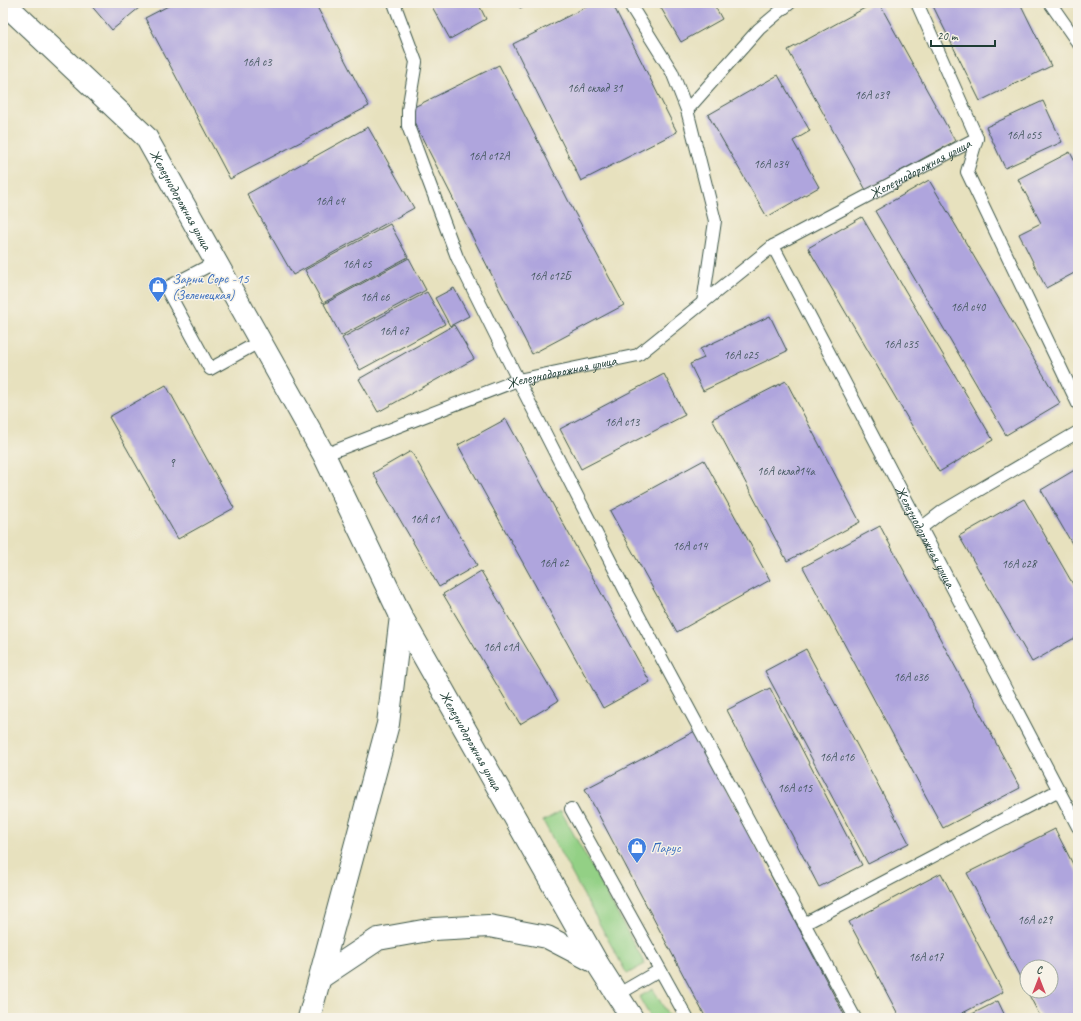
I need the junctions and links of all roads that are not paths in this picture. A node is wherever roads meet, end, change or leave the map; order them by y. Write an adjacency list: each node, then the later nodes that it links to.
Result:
1 (4, 3): 11 (street, Железнодорожная улица)
2 (394, 3): 14 (lane)
3 (629, 3): 8 (lane)
4 (790, 3): 8 (lane)
5 (917, 3): 9 (lane, Железнодорожная улица)
6 (1050, 3): 7 (lane)
7 (1078, 43)
8 (687, 110): 12 (lane)
9 (977, 138): 10 (lane, Железнодорожная улица); 15 (lane)
10 (773, 246): 12 (lane, Железнодорожная улица); 18 (lane, Железнодорожная улица)
11 (216, 262): 13 (street, Железнодорожная улица); 13 (lane)
12 (703, 303): 14 (lane, Железнодорожная улица)
13 (261, 341): 17 (street, Железнодорожная улица)
14 (518, 380): 17 (lane, Железнодорожная улица); 24 (lane)
15 (1078, 404)
16 (1078, 432): 18 (lane)
17 (324, 455): 19 (street, Железнодорожная улица)
18 (921, 528): 20 (lane, Железнодорожная улица)
19 (401, 616): 25 (street, Железнодорожная улица); 27 (street)
20 (1059, 790): 21 (lane, Железнодорожная улица); 24 (lane)
21 (1073, 806): 23 (lane, Железнодорожная улица)
22 (571, 809): 26 (lane)
23 (1078, 827)
24 (804, 924): 32 (lane)
25 (597, 963): 27 (street); 28 (street, Железнодорожная улица)
26 (660, 970): 28 (lane); 31 (lane)
27 (321, 977): 29 (street)
28 (617, 995): 30 (street, Железнодорожная улица)
29 (309, 1018)
30 (632, 1018)
31 (687, 1018)
32 (855, 1018)

